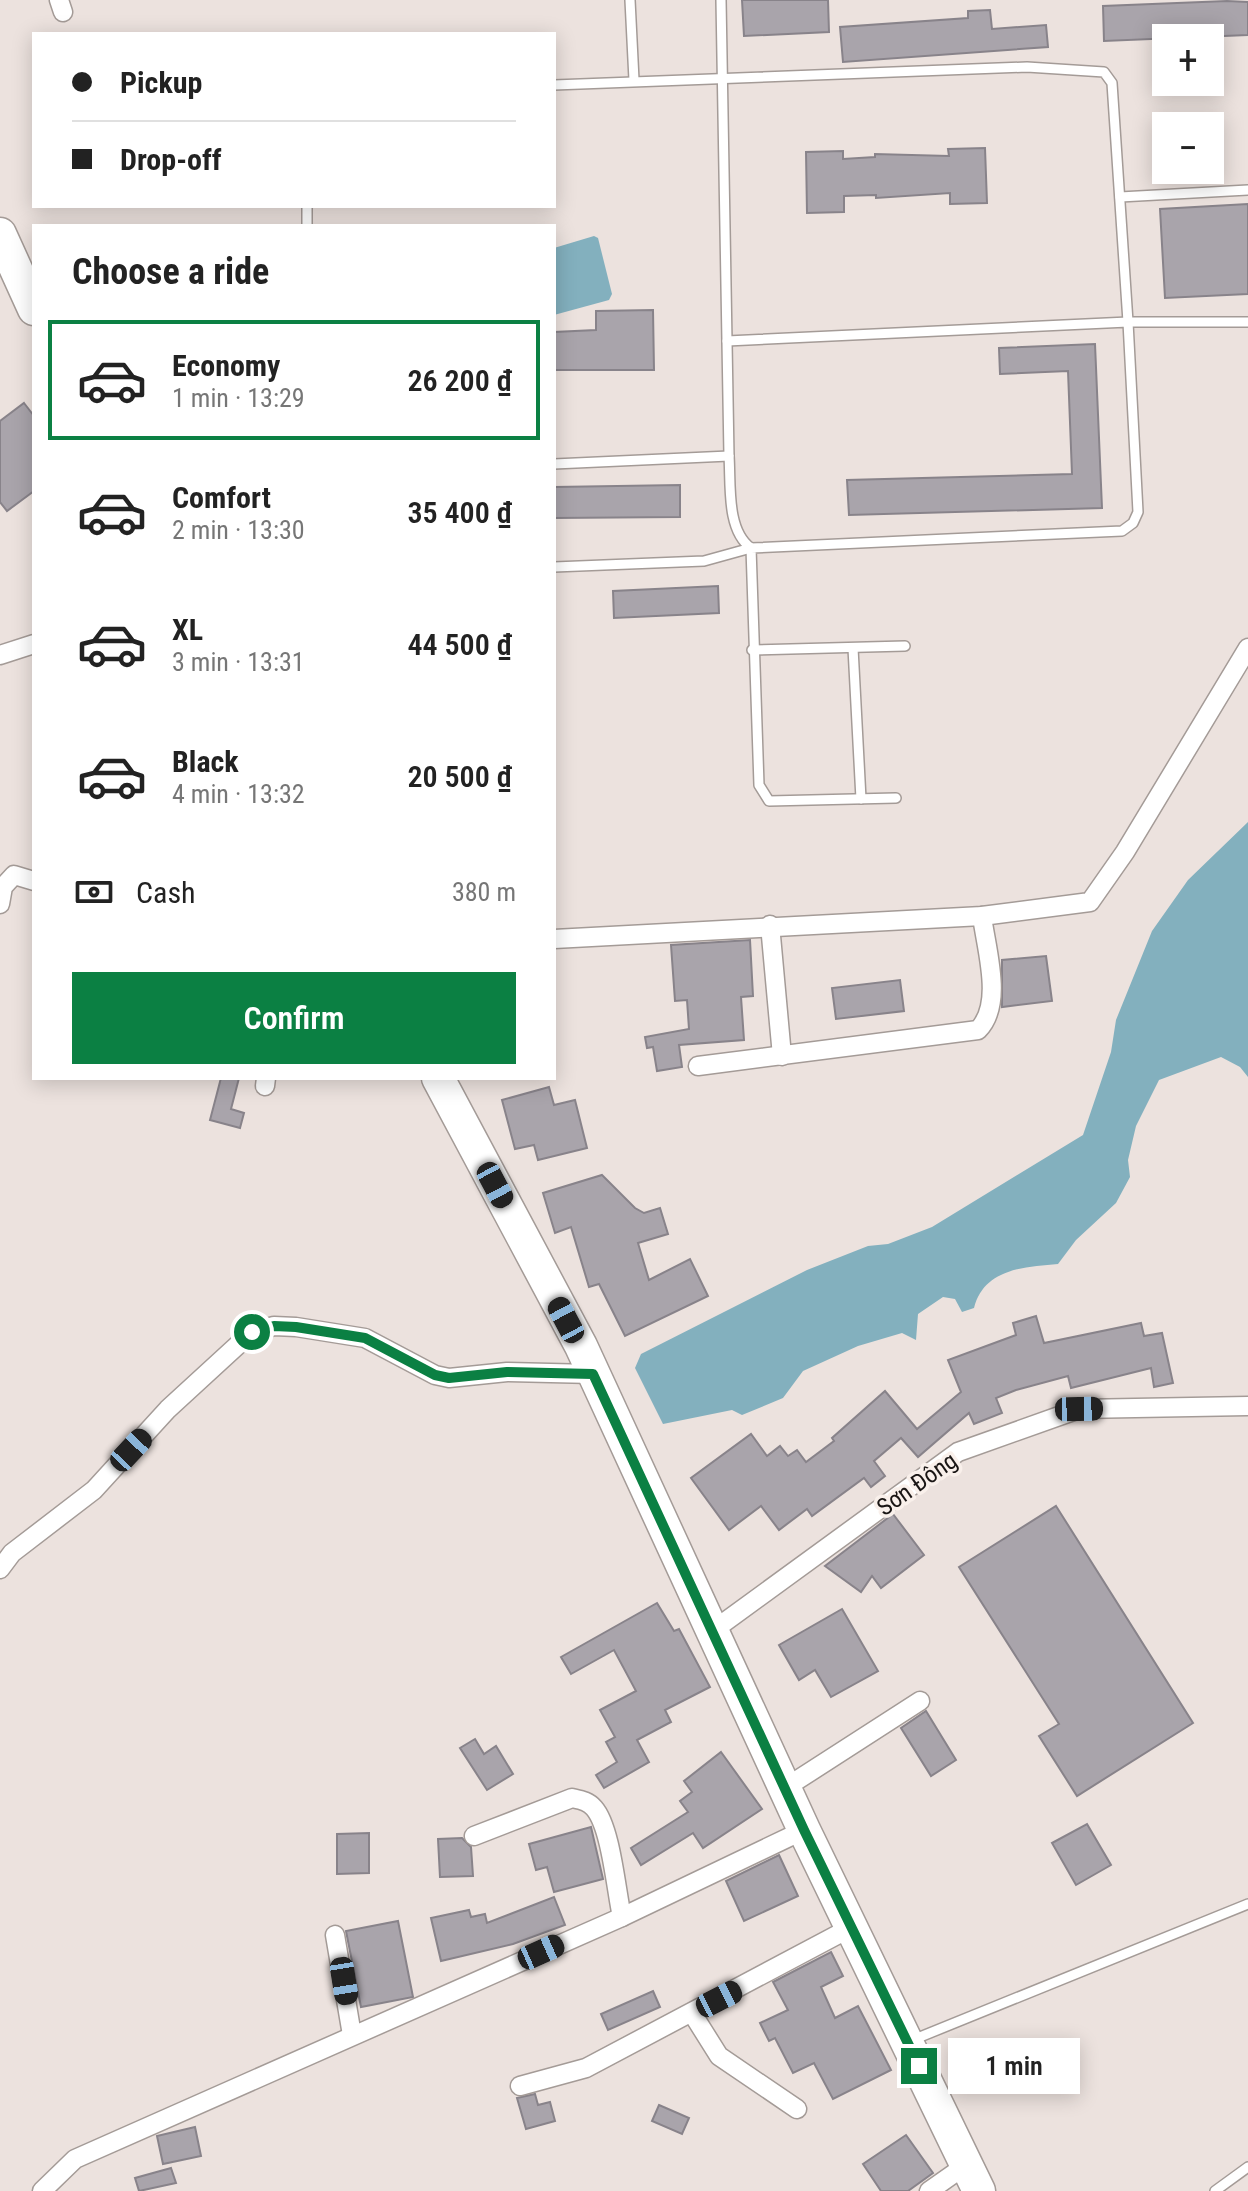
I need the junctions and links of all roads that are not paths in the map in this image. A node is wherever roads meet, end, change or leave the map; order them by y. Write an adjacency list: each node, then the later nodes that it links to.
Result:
1 (630, 0): 4 (lane)
2 (721, 0): 3 (lane)
3 (723, 78): 4 (lane); 7 (lane); 12 (lane)
4 (634, 80): 5 (lane)
5 (556, 85)
6 (1248, 190): 7 (lane)
7 (1120, 197): 10 (lane)
8 (0, 234): 9 (highway)
9 (32, 305)
10 (1128, 322): 11 (lane); 12 (lane); 15 (lane)
11 (1248, 322)
12 (727, 341): 13 (lane)
13 (729, 456): 14 (lane); 15 (lane)
14 (556, 464)
15 (751, 548): 16 (lane); 21 (lane)
16 (556, 567)
17 (32, 645): 22 (street)
18 (905, 646): 19 (lane)
19 (853, 648): 21 (lane); 24 (lane)
20 (1248, 648): 27 (street)
21 (752, 650): 24 (lane)
22 (0, 655)
23 (896, 798): 24 (lane)
24 (861, 799)
25 (32, 880): 26 (street)
26 (0, 904)
27 (982, 916): 28 (street); 30 (street)
28 (770, 925): 29 (street); 30 (street)
29 (556, 939)
30 (782, 1056): 31 (street)
31 (698, 1066)
32 (439, 1080): 33 (highway)
33 (593, 1374): 35 (street); 36 (highway)
34 (1248, 1406): 36 (street, Sơn Đông)
35 (0, 1569)
36 (711, 1632): 38 (highway)
37 (920, 1701): 38 (street)
38 (785, 1788): 39 (highway)
39 (804, 1830): 42 (street); 43 (highway)
40 (474, 1836): 42 (street)
41 (1248, 1904): 47 (lane)
42 (622, 1917): 46 (street)
43 (852, 1927): 45 (street); 47 (highway)
44 (335, 1935): 46 (street)
45 (692, 2013): 48 (street); 49 (street)
46 (352, 2035): 52 (street)
47 (907, 2042): 51 (highway)
48 (520, 2086)
49 (797, 2109)
50 (1248, 2167): 54 (lane)
51 (972, 2178): 53 (street)
52 (42, 2191)
53 (929, 2191)
54 (1215, 2191)

